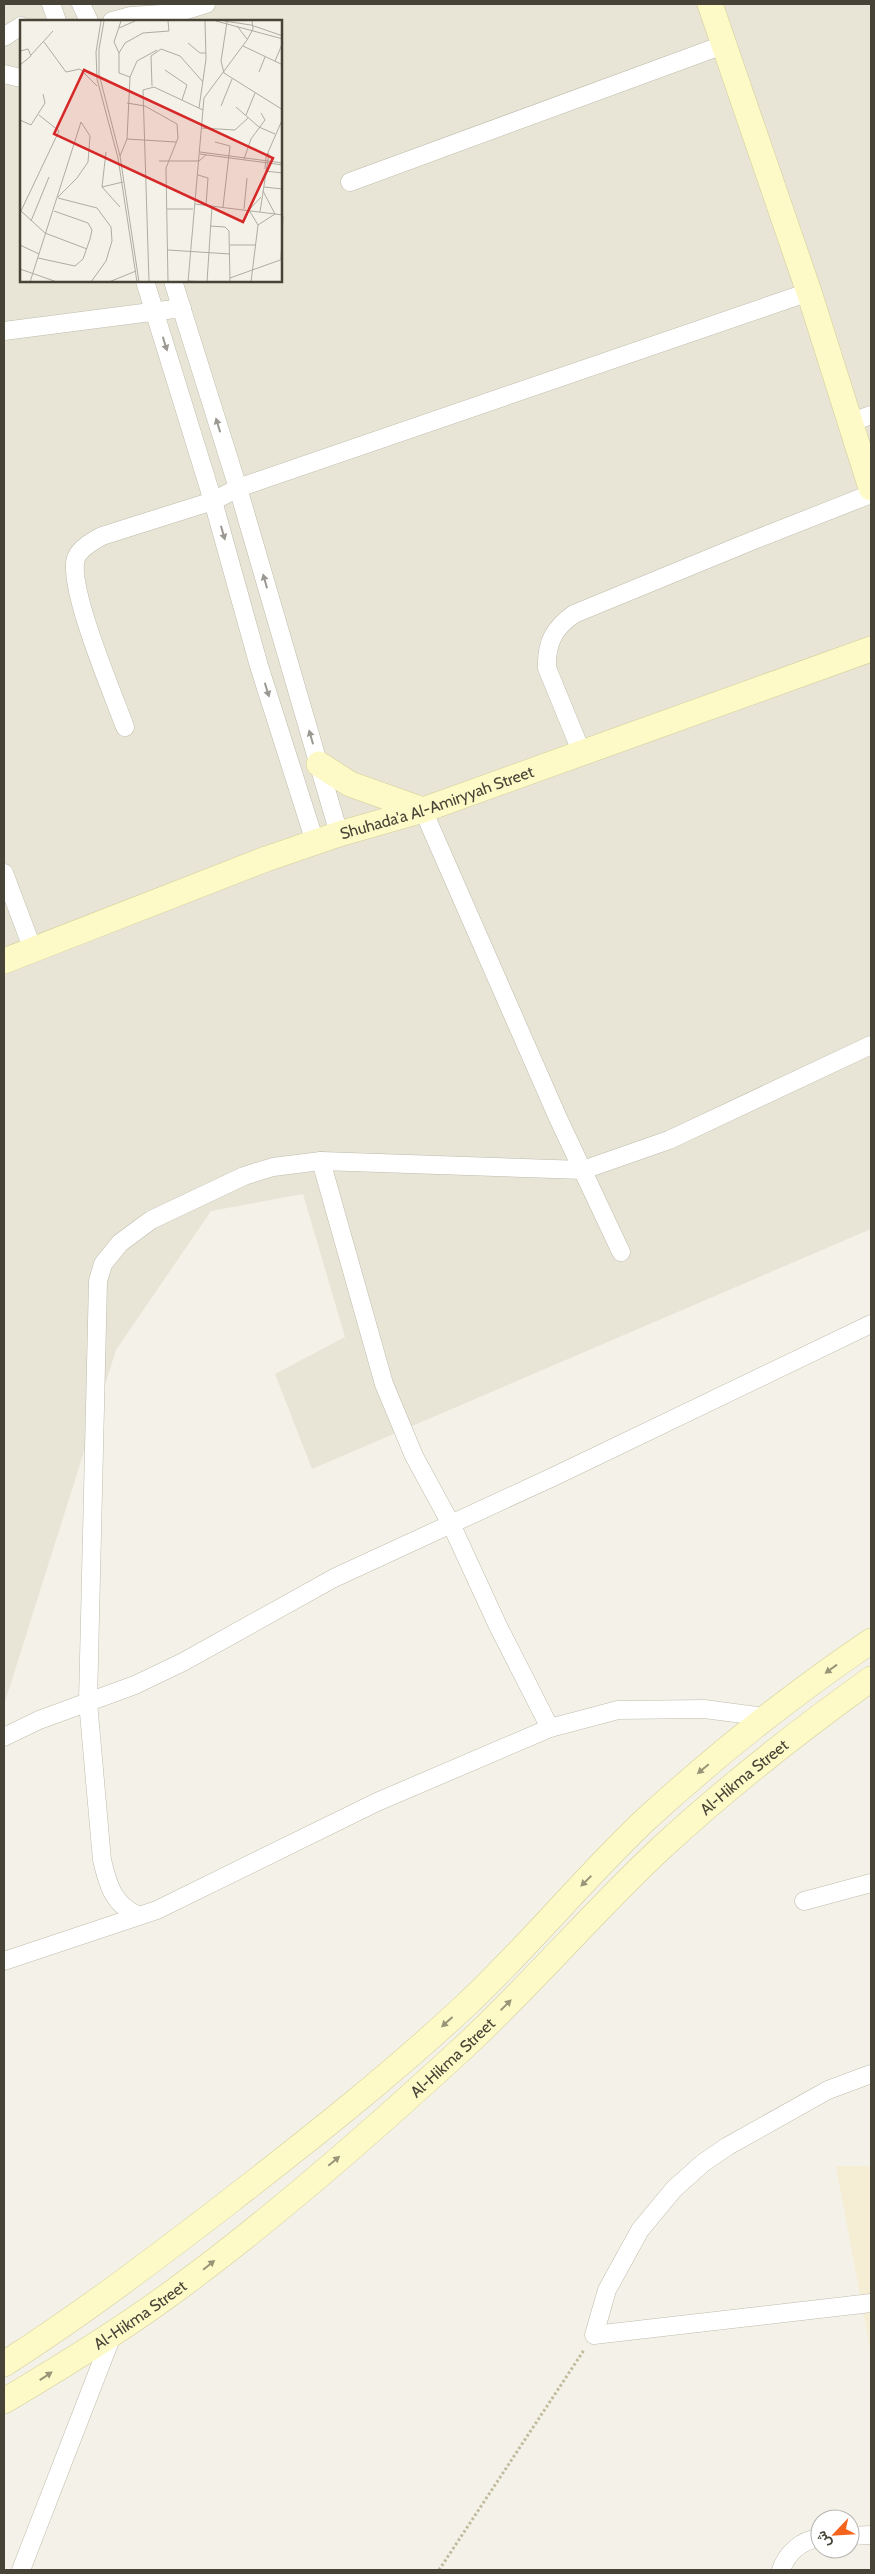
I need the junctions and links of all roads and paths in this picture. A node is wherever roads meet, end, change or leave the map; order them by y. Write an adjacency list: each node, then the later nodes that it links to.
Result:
1 (51, 4): 7 (street)
2 (81, 4): 8 (street)
3 (159, 4): 6 (street)
4 (206, 4): 6 (street)
5 (710, 4): 12 (street)
6 (173, 15): 9 (street)
7 (57, 20)
8 (89, 20)
9 (116, 20)
10 (20, 27): 11 (street)
11 (4, 37)
12 (723, 46): 15 (street); 18 (street)
13 (4, 74): 14 (street)
14 (20, 78)
15 (350, 182)
16 (146, 282): 20 (street)
17 (173, 282): 19 (street)
18 (809, 292): 22 (street); 23 (street)
19 (182, 308): 20 (street); 23 (street, one-way to 19)
20 (155, 311): 21 (street); 26 (street, one-way to 26)
21 (4, 331)
22 (860, 419): 24 (street)
23 (238, 488): 26 (street); 30 (street, one-way to 23)
24 (871, 488)
25 (871, 494): 29 (street)
26 (214, 501): 28 (street); 33 (street, one-way to 33)
27 (871, 648): 29 (street, Shuhada'a Al-Amiryyah Street)
28 (125, 727)
29 (581, 751): 31 (street, Shuhada'a Al-Amiryyah Street)
30 (319, 764): 31 (street); 32 (street)
31 (423, 810): 32 (street, Shuhada'a Al-Amiryyah Street); 39 (street)
32 (339, 834): 33 (street, Shuhada'a Al-Amiryyah Street)
33 (315, 842): 35 (street, Shuhada'a Al-Amiryyah Street)
34 (4, 873): 35 (street)
35 (33, 950): 36 (street, Shuhada'a Al-Amiryyah Street)
36 (4, 961)
37 (871, 1044): 39 (street)
38 (321, 1161): 39 (street); 42 (street); 45 (street)
39 (583, 1170): 40 (street)
40 (621, 1252)
41 (871, 1324): 42 (street)
42 (451, 1524): 45 (street); 47 (street)
43 (871, 1641): 46 (street, Al-Hikma Street, one-way to 46)
44 (871, 1679): 55 (street, Al-Hikma Street, one-way to 44)
45 (88, 1702): 48 (street); 51 (street)
46 (766, 1716): 47 (street); 57 (street, Al-Hikma Street, one-way to 57)
47 (550, 1728): 51 (street)
48 (4, 1737)
49 (871, 1882): 50 (street)
50 (804, 1901)
51 (137, 1915): 52 (street)
52 (4, 1961)
53 (871, 2074): 56 (street)
54 (871, 2303): 56 (street)
55 (113, 2332): 58 (street, Al-Hikma Street, one-way to 55); 60 (street)
56 (594, 2335): 61 (path)
57 (4, 2364)
58 (4, 2401)
59 (810, 2540): 62 (street)
60 (21, 2570)
61 (439, 2570)
62 (781, 2570)

